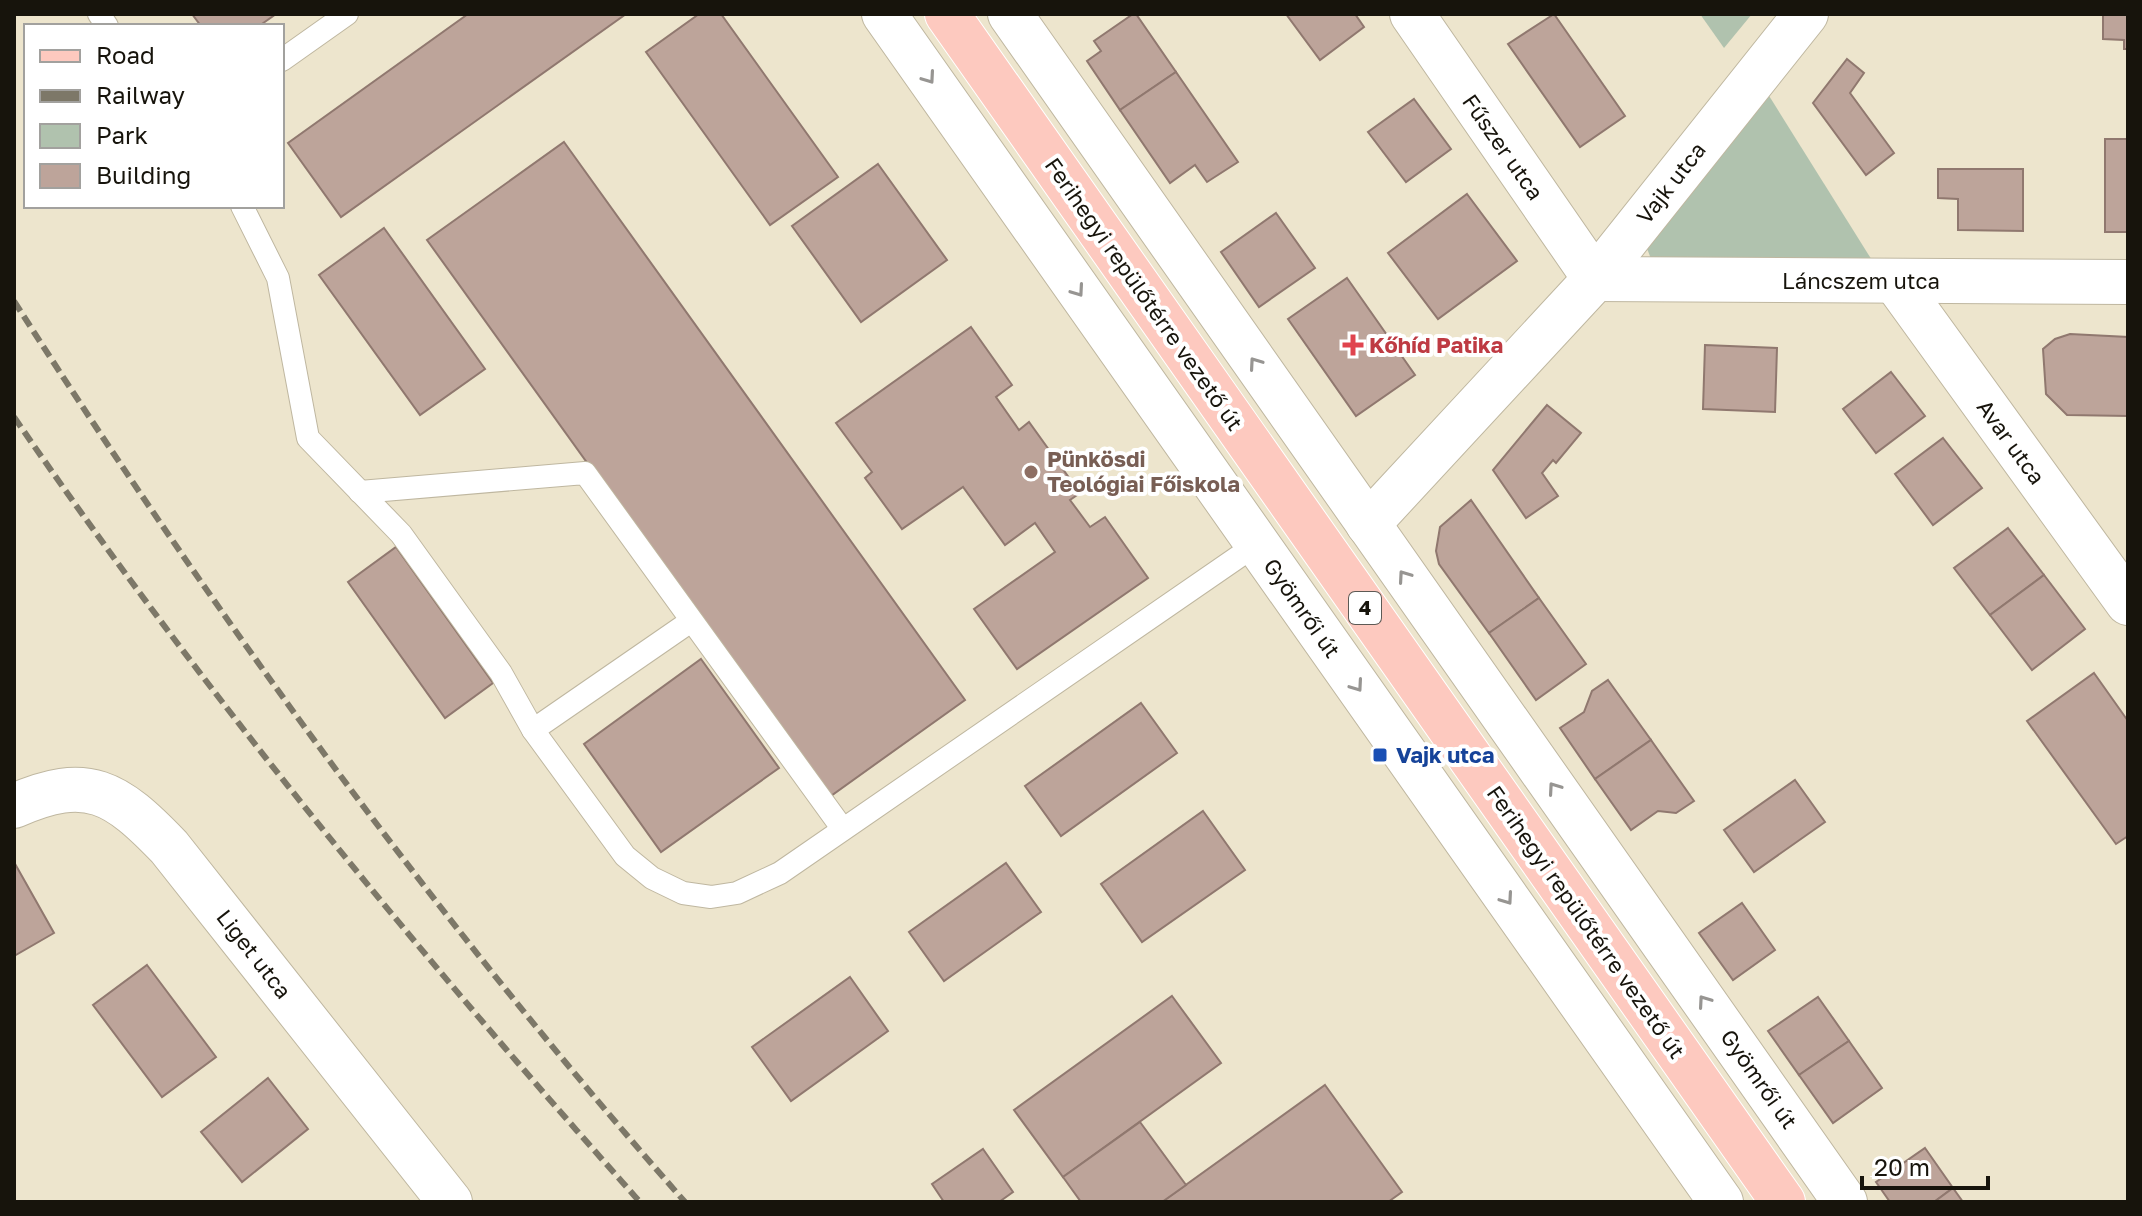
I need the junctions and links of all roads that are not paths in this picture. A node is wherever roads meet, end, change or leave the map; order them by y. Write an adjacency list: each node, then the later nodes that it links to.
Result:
1 (347, 14): 7 (lane)
2 (884, 14): 14 (street, Gyömrői út, one-way to 14)
3 (947, 14): 22 (main road, Ferihegyi repülőtérre vezető út / 4)
4 (1010, 14): 13 (street, Gyömrői út, one-way to 4)
5 (1412, 14): 9 (street, Fűszer utca)
6 (1795, 18): 9 (street, Vajk utca)
7 (284, 59)
8 (243, 208): 12 (lane)
9 (1595, 279): 10 (street, Láncszem utca); 13 (street, Vajk utca)
10 (1895, 281): 11 (street, Láncszem utca); 15 (street, Avar utca)
11 (2128, 282)
12 (360, 492): 16 (lane); 17 (lane)
13 (1368, 524): 23 (street, Gyömrői út, one-way to 13)
14 (1257, 544): 19 (lane); 21 (street, Gyömrői út, one-way to 21)
15 (2128, 603)
16 (691, 621): 17 (lane); 19 (lane)
17 (533, 730): 19 (lane)
18 (14, 806): 20 (street, Liget utca)
19 (842, 828)
20 (450, 1202)
21 (1721, 1202)
22 (1783, 1202)
23 (1845, 1202)

